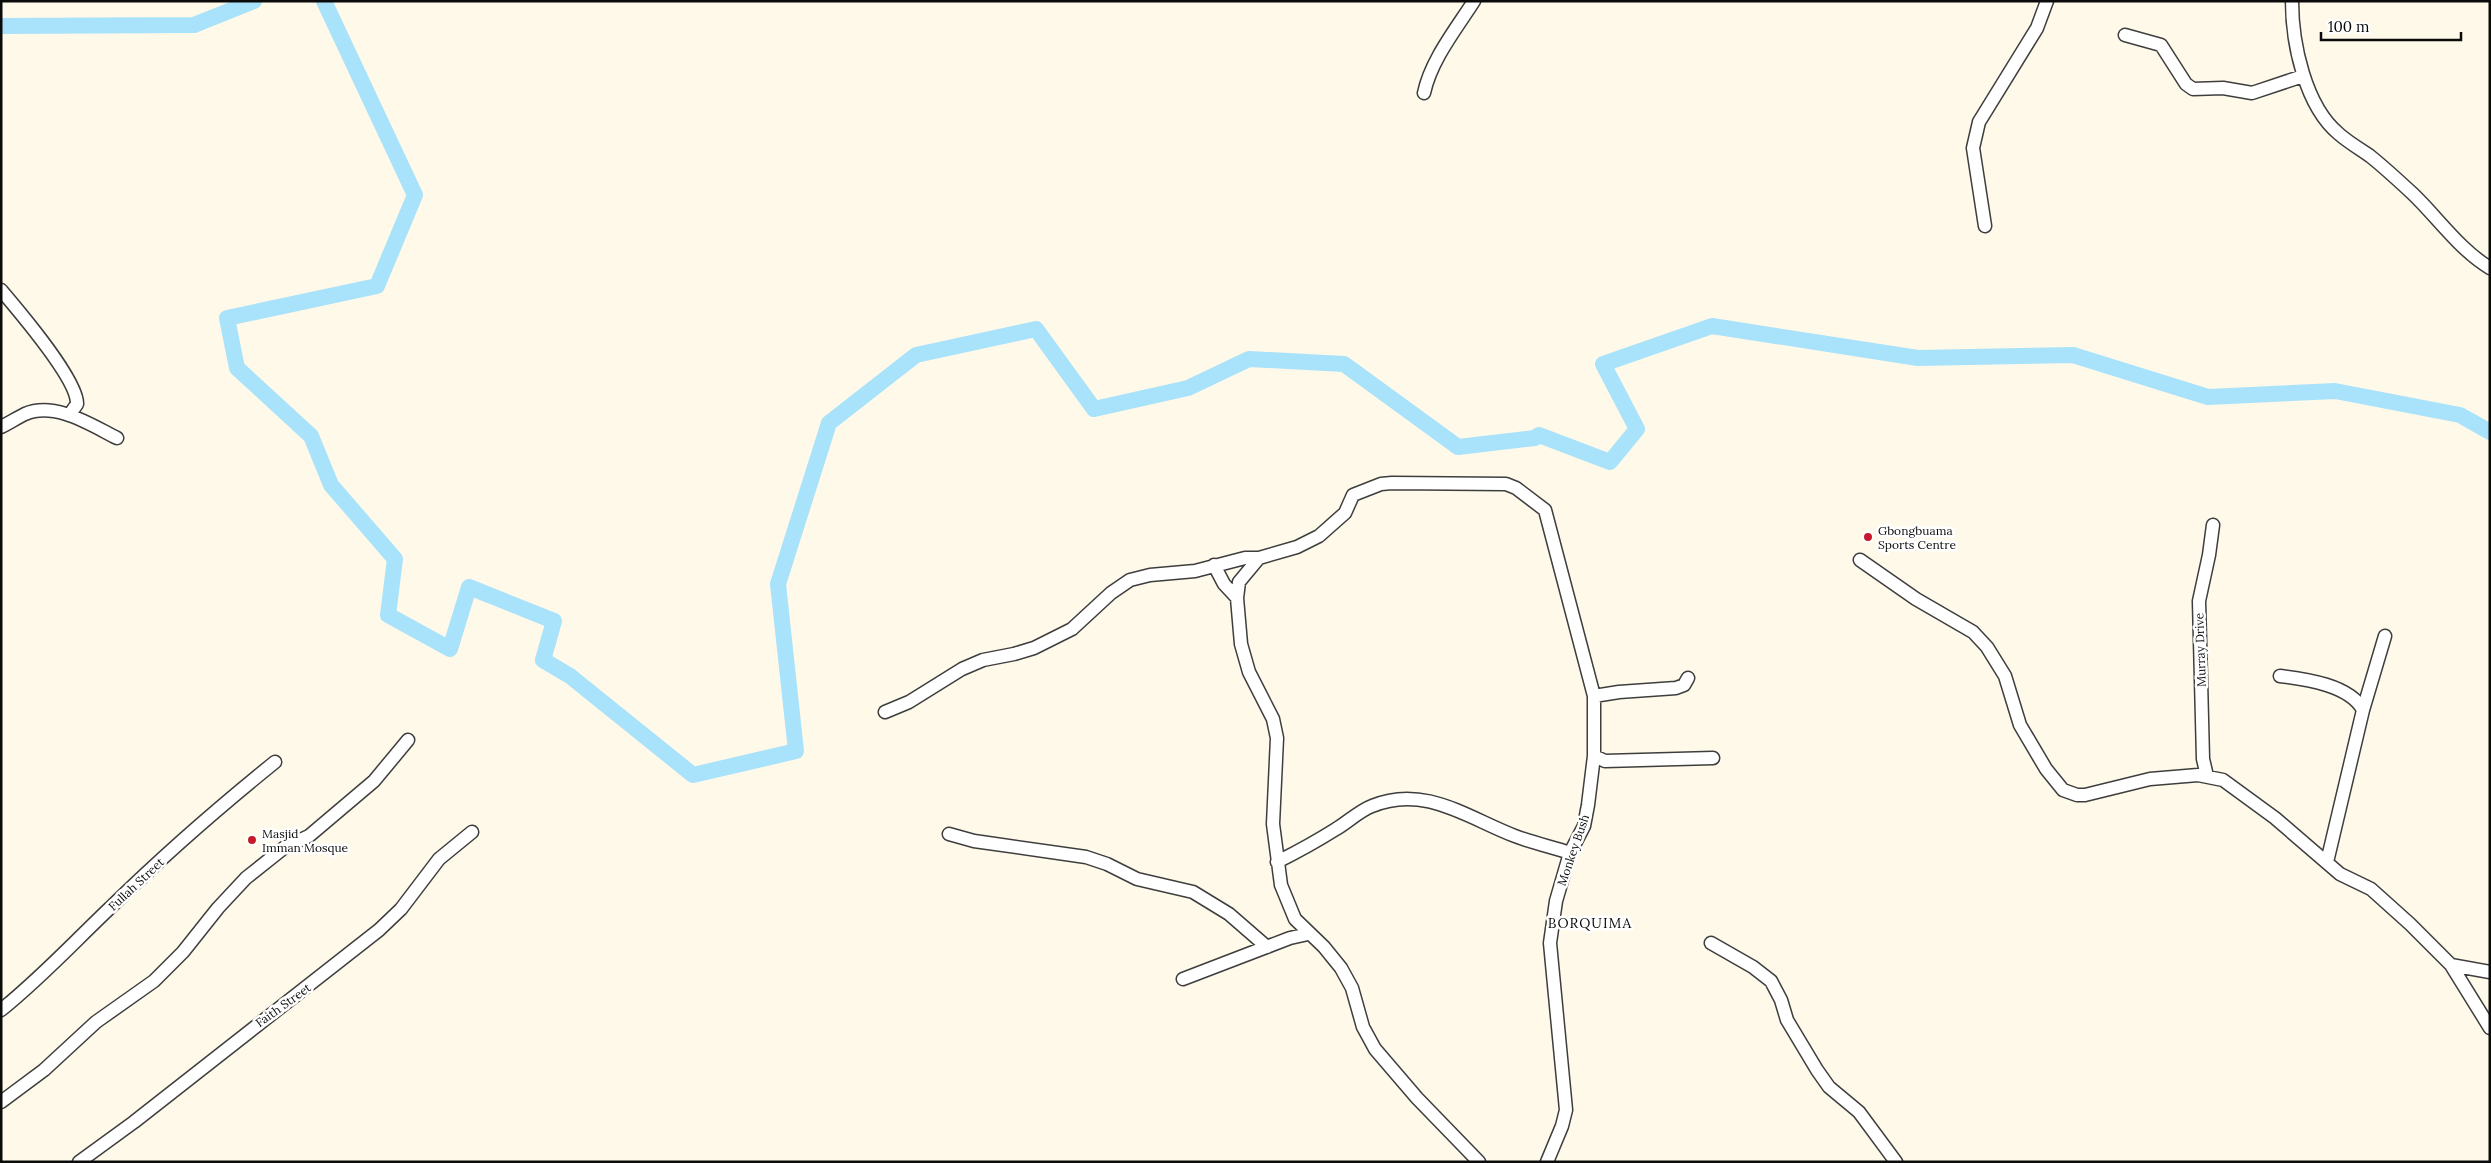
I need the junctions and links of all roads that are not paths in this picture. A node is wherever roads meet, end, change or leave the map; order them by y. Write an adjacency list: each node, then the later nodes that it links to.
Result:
1 (1474, 1): 6 (street)
2 (2047, 1): 7 (street)
3 (2292, 1): 5 (street)
4 (2125, 35): 5 (street)
5 (2303, 76): 8 (street)
6 (1424, 93)
7 (1985, 226)
8 (2490, 268)
9 (1, 290): 10 (street)
10 (70, 414): 11 (street); 12 (street)
11 (1, 427)
12 (117, 438)
13 (2213, 526): 28 (street, Murray Drive)
14 (1259, 558): 16 (street); 17 (street); 21 (street, Monkey Bush)
15 (1860, 560): 28 (street)
16 (1214, 566): 17 (street); 23 (street)
17 (1237, 598): 32 (street)
18 (2385, 636): 22 (street)
19 (2280, 676): 22 (street)
20 (1688, 678): 21 (street)
21 (1594, 696): 25 (street, Monkey Bush)
22 (2363, 710): 33 (street)
23 (885, 712)
24 (408, 740): 42 (street)
25 (1594, 756): 26 (street); 31 (street, Monkey Bush)
26 (1713, 758)
27 (275, 762): 40 (street, Fullah Street)
28 (2207, 776): 33 (street)
29 (472, 832): 43 (street, Faith Street)
30 (949, 834): 36 (street)
31 (1570, 853): 32 (street); 45 (street, Monkey Bush)
32 (1277, 862): 34 (street)
33 (2327, 862): 37 (street)
34 (1308, 934): 36 (street); 44 (street)
35 (1711, 944): 46 (street)
36 (1267, 946): 39 (street)
37 (2451, 965): 38 (street); 41 (street)
38 (2490, 972)
39 (1183, 979)
40 (1, 1010)
41 (2490, 1028)
42 (1, 1102)
43 (80, 1162)
44 (1479, 1162)
45 (1547, 1162)
46 (1896, 1162)

